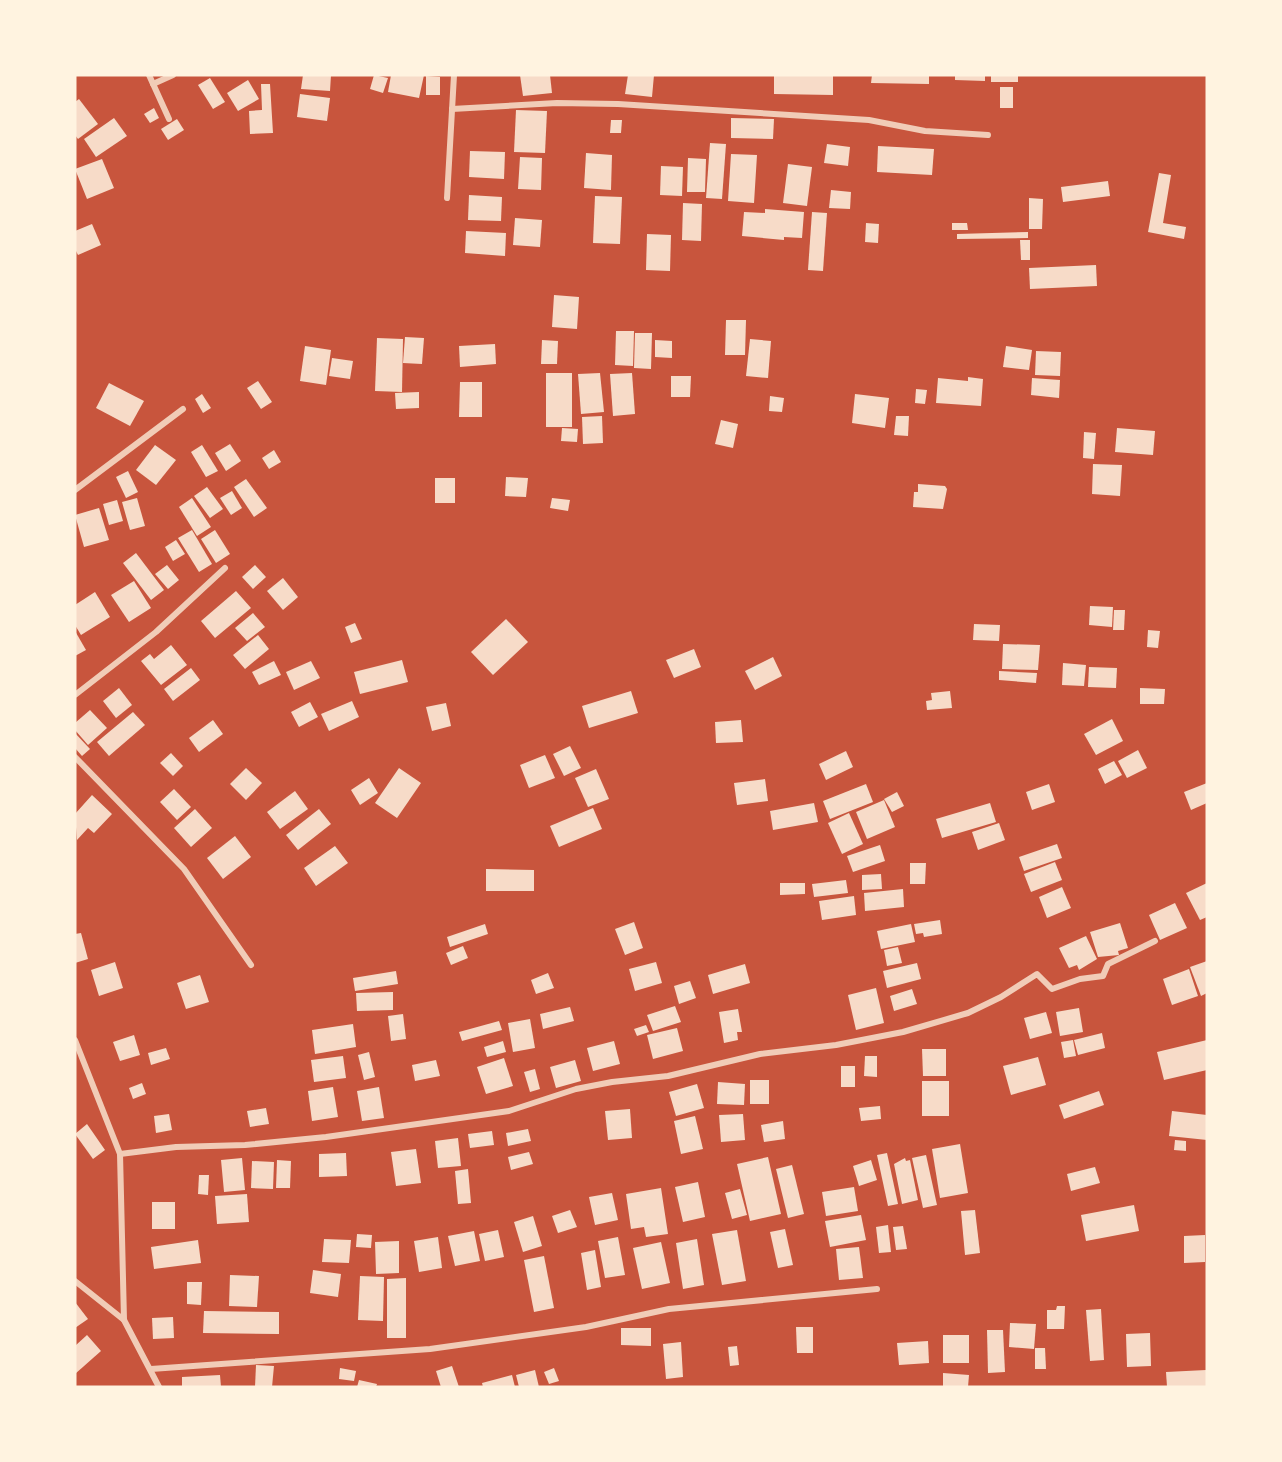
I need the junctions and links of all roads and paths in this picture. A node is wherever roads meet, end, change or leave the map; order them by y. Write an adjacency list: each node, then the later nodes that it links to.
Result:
1 (149, 75): 4 (street)
2 (174, 75): 4 (street)
3 (454, 75): 5 (street)
4 (153, 84): 6 (street)
5 (452, 109): 7 (street); 8 (street)
6 (169, 118)
7 (988, 135)
8 (447, 198)
9 (183, 409): 10 (street)
10 (75, 490)
11 (225, 568): 12 (street)
12 (75, 695)
13 (75, 757): 15 (street)
14 (1155, 941): 17 (street)
15 (251, 965)
16 (75, 1040): 17 (street)
17 (120, 1154): 20 (street)
18 (75, 1281): 20 (street)
19 (877, 1289): 21 (street)
20 (124, 1320): 21 (street)
21 (151, 1369): 22 (street)
22 (159, 1387)

